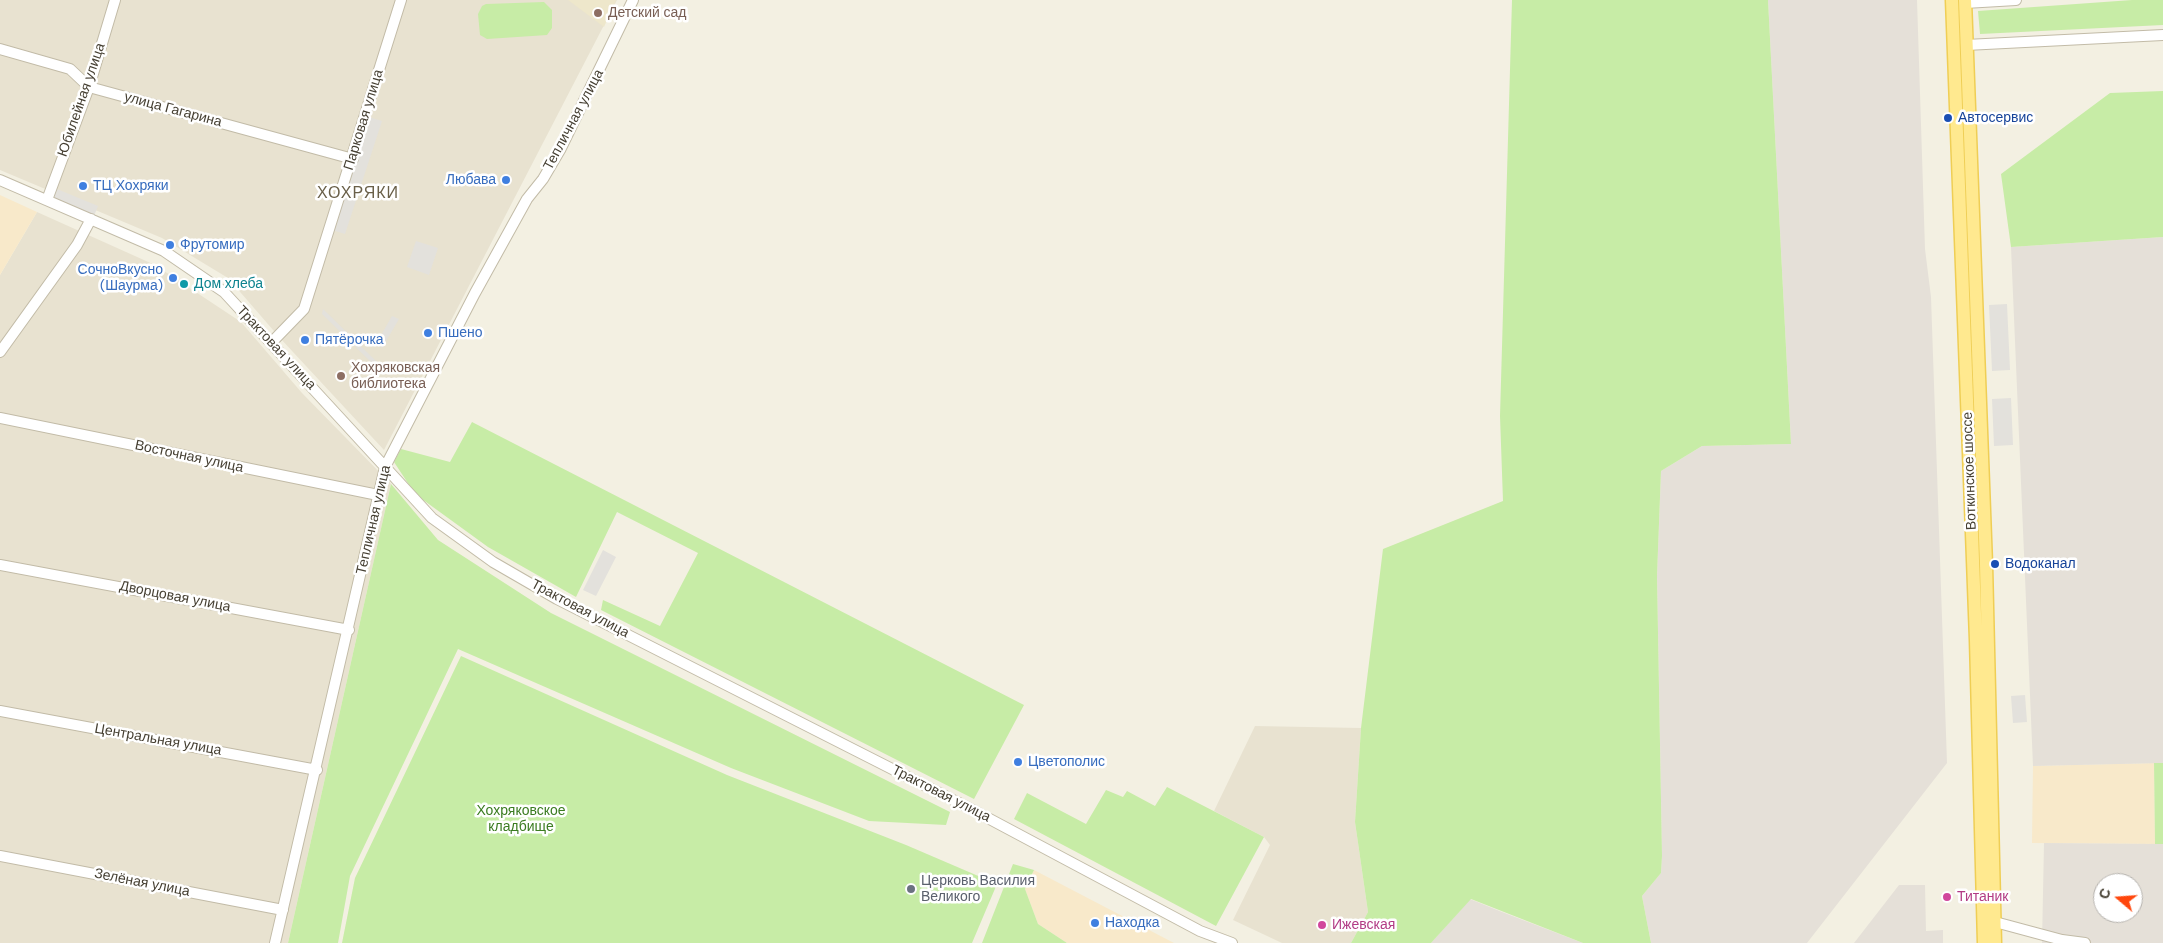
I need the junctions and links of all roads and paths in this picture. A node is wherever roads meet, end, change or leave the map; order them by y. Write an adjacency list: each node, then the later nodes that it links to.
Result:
1 (115, 0): 10 (street, Юбилейная улица)
2 (401, 0): 11 (street, Парковая улица)
3 (633, 0): 18 (street, Тепличная улица)
4 (1952, 0): 29 (main road, Воткинское шоссе)
5 (2016, 0): 6 (street)
6 (1965, 1): 8 (main road, Воткинское шоссе)
7 (2163, 35): 8 (street)
8 (1966, 44): 26 (main road, Воткинское шоссе)
9 (0, 49): 10 (street, улица Гагарина)
10 (89, 87): 11 (street, улица Гагарина); 13 (street, Юбилейная улица)
11 (353, 159): 15 (street, Парковая улица)
12 (0, 180): 13 (street, Трактовая улица)
13 (47, 200): 14 (street, Трактовая улица)
14 (91, 219): 15 (street, Трактовая улица); 16 (street)
15 (272, 342): 18 (street, Трактовая улица)
16 (0, 352)
17 (0, 418): 19 (street, Восточная улица)
18 (385, 467): 19 (street, Тепличная улица); 28 (street, Трактовая улица)
19 (378, 495): 21 (street, Тепличная улица)
20 (0, 565): 21 (street, Дворцовая улица)
21 (349, 630): 23 (street, Тепличная улица)
22 (0, 711): 23 (street, Центральная улица)
23 (317, 770): 25 (street, Тепличная улица)
24 (0, 856): 25 (street, Зелёная улица)
25 (283, 910): 27 (street, Тепличная улица)
26 (1995, 922): 30 (main road, Воткинское шоссе); 31 (street)
27 (275, 943)
28 (1232, 943)
29 (1984, 943)
30 (1995, 943)
31 (2085, 943)

